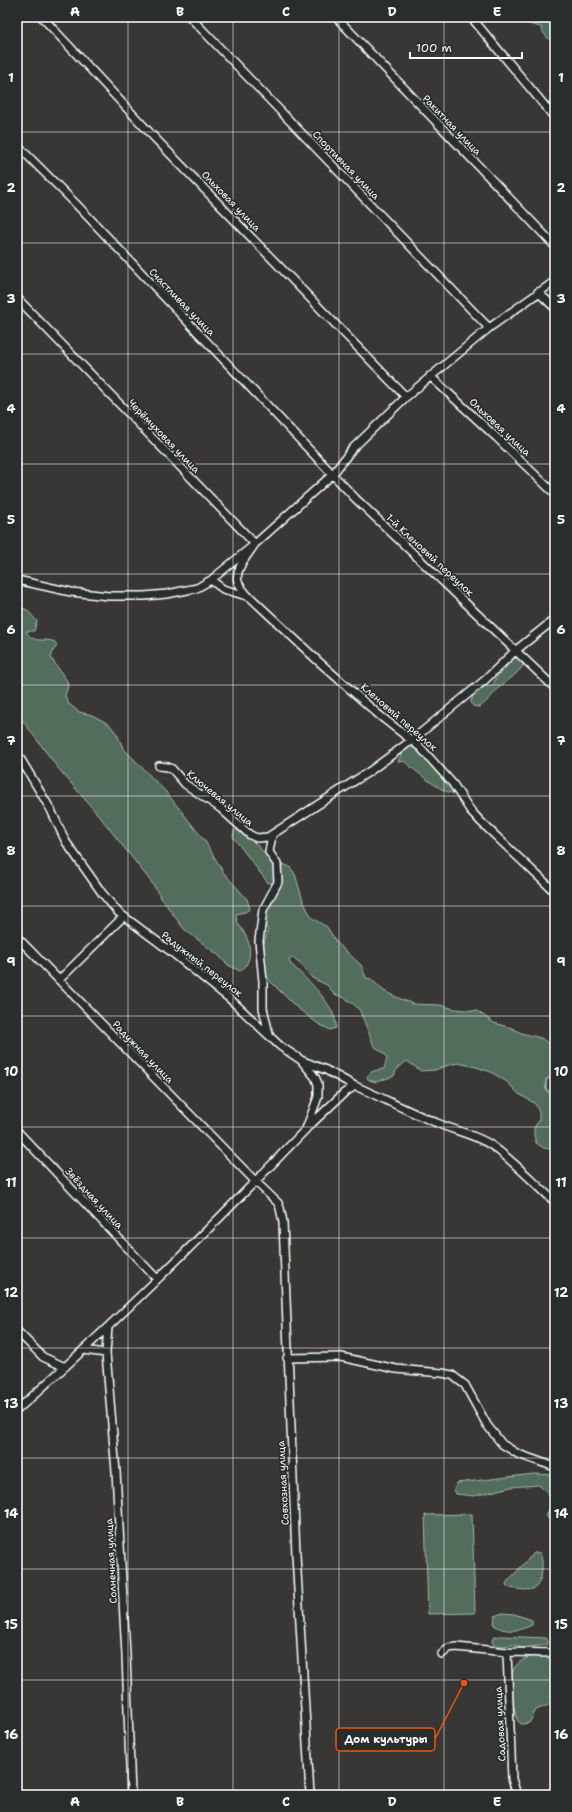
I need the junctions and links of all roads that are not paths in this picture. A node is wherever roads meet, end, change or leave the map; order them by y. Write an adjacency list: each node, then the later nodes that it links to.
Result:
1 (42, 17): 14 (street, Ольховая улица)
2 (190, 17): 12 (street, Спортивная улица)
3 (336, 17): 7 (street, Ракитная улица)
4 (471, 17): 5 (street)
5 (555, 118)
6 (17, 145): 15 (street, Счастливая улица)
7 (555, 246)
8 (555, 281): 9 (street)
9 (538, 292): 11 (street); 12 (street)
10 (17, 298): 17 (street, Черёмуховая улица)
11 (555, 308)
12 (489, 328): 13 (street)
13 (430, 376): 14 (street); 16 (street, Ольховая улица)
14 (406, 397): 15 (street)
15 (333, 474): 17 (street); 22 (street, 1-й Кленовый переулок)
16 (555, 494)
17 (255, 544): 19 (street); 20 (street)
18 (17, 580): 19 (street)
19 (212, 580): 20 (street, Кленовый переулок)
20 (248, 596): 24 (street, Кленовый переулок)
21 (555, 619): 22 (street)
22 (515, 651): 23 (street, 1-й Кленовый переулок); 24 (street)
23 (555, 688)
24 (412, 740): 27 (street); 28 (street, Кленовый переулок)
25 (17, 753): 29 (street, Радужный переулок)
26 (159, 766): 27 (street, Ключевая улица)
27 (272, 835): 32 (street)
28 (555, 892)
29 (123, 917): 31 (street); 32 (street, Радужный переулок)
30 (17, 936): 31 (street, Радужная улица)
31 (59, 980): 37 (street, Радужная улица)
32 (270, 1037): 33 (street, Радужный переулок)
33 (301, 1060): 34 (street); 35 (street, Радужный переулок)
34 (355, 1086): 35 (street); 38 (street)
35 (306, 1129): 37 (street, Радужный переулок)
36 (17, 1131): 39 (street, Звёздная улица)
37 (255, 1181): 39 (street, Радужный переулок); 44 (street, Совхозная улица)
38 (555, 1202)
39 (157, 1279): 40 (street, Радужный переулок)
40 (108, 1327): 42 (street, Радужный переулок); 43 (street, Солнечная улица)
41 (17, 1331): 45 (street)
42 (83, 1350): 43 (street); 45 (street, Радужный переулок)
43 (106, 1352): 51 (street, Солнечная улица)
44 (287, 1358): 47 (street); 52 (street, Совхозная улица)
45 (65, 1367): 46 (street, Радужный переулок)
46 (17, 1410)
47 (555, 1467)
48 (507, 1652): 49 (street); 50 (street); 53 (street, Садовая улица)
49 (555, 1653)
50 (442, 1654)
51 (131, 1795)
52 (310, 1795)
53 (517, 1795)

